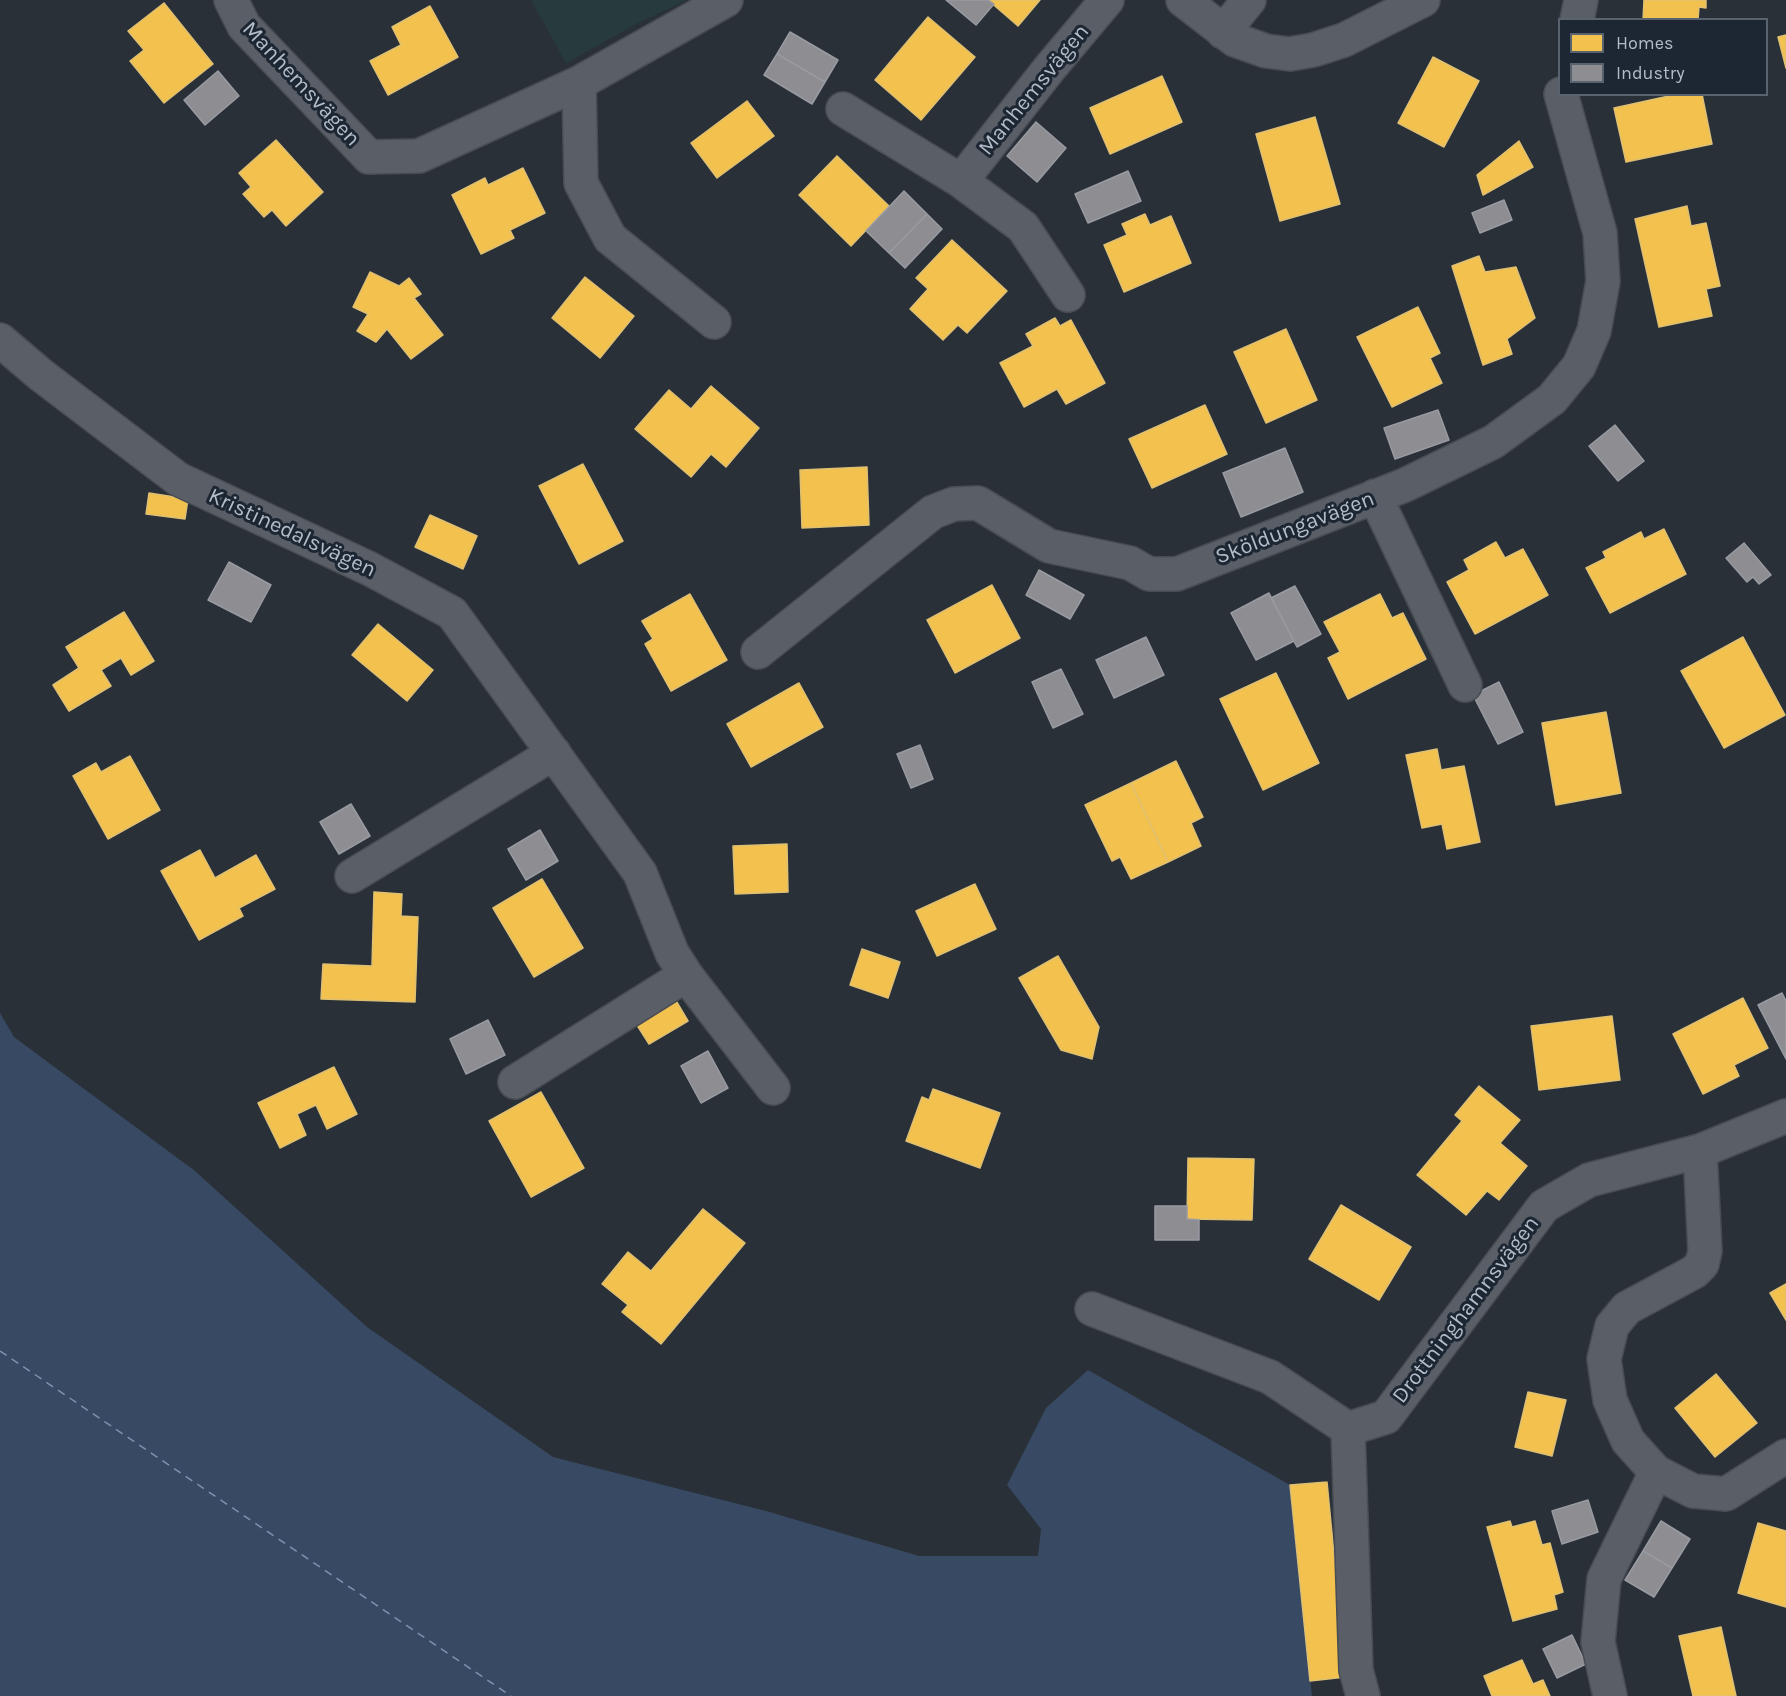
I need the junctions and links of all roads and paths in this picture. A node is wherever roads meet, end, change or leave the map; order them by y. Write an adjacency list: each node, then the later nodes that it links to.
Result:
1 (231, 0): 10 (street, Manhemsvägen)
2 (726, 0): 10 (street, Manhemsvägen)
3 (1107, 0): 13 (street, Manhemsvägen)
4 (1183, 0): 9 (street)
5 (1249, 0): 9 (street)
6 (1423, 0): 9 (street)
7 (1581, 0): 8 (street)
8 (1577, 18)
9 (1223, 32)
10 (579, 83): 15 (street)
11 (1563, 96): 17 (street, Sköldungavägen)
12 (843, 109): 13 (street)
13 (961, 182): 14 (street)
14 (1068, 295)
15 (714, 322)
16 (0, 340): 20 (street, Kristinedalsvägen)
17 (1375, 496): 18 (street, Sköldungavägen); 19 (street)
18 (758, 652)
19 (1465, 685)
20 (554, 753): 21 (street); 22 (street, Kristinedalsvägen)
21 (352, 876)
22 (686, 975): 23 (street); 24 (street, Kristinedalsvägen)
23 (515, 1082)
24 (773, 1088)
25 (1786, 1116): 26 (street, Drottninghamnsvägen)
26 (1700, 1151): 28 (street, Drottninghamnsvägen); 30 (street)
27 (1092, 1310): 28 (street)
28 (1348, 1429): 31 (street)
29 (1786, 1456): 30 (street)
30 (1656, 1472): 32 (street)
31 (1362, 1696)
32 (1610, 1696)

